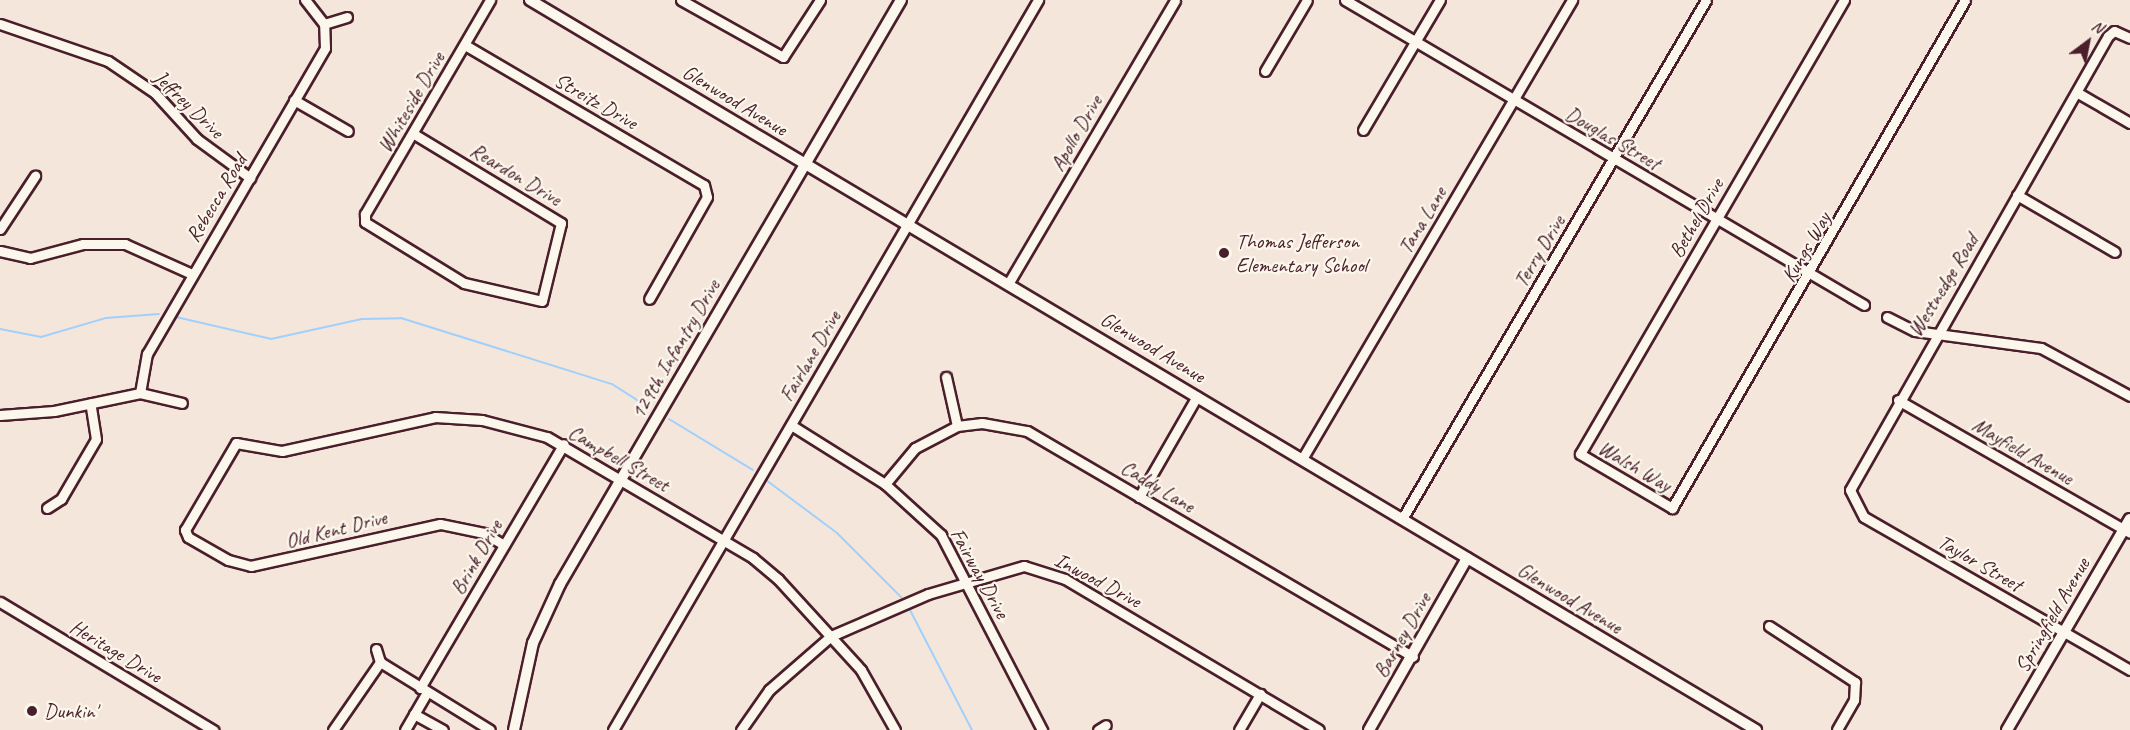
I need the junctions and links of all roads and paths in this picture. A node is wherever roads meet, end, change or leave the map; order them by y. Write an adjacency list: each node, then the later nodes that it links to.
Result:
1 (305, 0): 18 (street)
2 (490, 0): 21 (street, Whiteside Drive)
3 (530, 0): 31 (street, Glenwood Avenue)
4 (681, 0): 5 (street)
5 (820, 0)
6 (901, 0): 31 (street, 129th Infantry Drive)
7 (1038, 0): 36 (street, Fairlane Drive)
8 (1175, 0): 42 (street, Apollo Drive)
9 (1307, 0): 22 (street)
10 (1345, 0): 20 (street, Douglas Street)
11 (1440, 0): 20 (street)
12 (1572, 0): 25 (street, Tana Lane)
13 (1706, 0): 30 (street, Terry Drive)
14 (1844, 0): 35 (street, Bethel Drive)
15 (1965, 0): 41 (street, Kungs Way)
16 (347, 17): 18 (street)
17 (0, 24): 33 (street, Jeffrey Drive)
18 (324, 24): 24 (street, Rebecca Road)
19 (2130, 38): 23 (street, Westnedge Road)
20 (1415, 42): 25 (street, Douglas Street); 27 (street)
21 (465, 45): 29 (street, Whiteside Drive); 43 (street, Streitz Drive)
22 (1265, 71)
23 (2078, 93): 26 (street); 34 (street, Westnedge Road)
24 (294, 100): 28 (street); 33 (street, Rebecca Road)
25 (1514, 100): 30 (street, Douglas Street); 60 (street, Tana Lane)
26 (2130, 123)
27 (1363, 130)
28 (348, 131)
29 (414, 134): 44 (street, Reardon Drive); 44 (street, Whiteside Drive)
30 (1614, 159): 35 (street, Douglas Street); 67 (street, Terry Drive)
31 (805, 165): 36 (street, Glenwood Avenue); 61 (street, 129th Infantry Drive)
32 (34, 176): 37 (street)
33 (250, 178): 40 (street, Rebecca Road)
34 (2017, 195): 39 (street); 47 (street, Westnedge Road)
35 (1717, 219): 41 (street, Douglas Street); 59 (street, Bethel Drive)
36 (907, 224): 42 (street, Glenwood Avenue); 56 (street, Fairlane Drive)
37 (0, 229)
38 (0, 250): 40 (street)
39 (2115, 252)
40 (192, 274): 49 (street, Rebecca Road)
41 (1811, 274): 45 (street, Douglas Street); 66 (street, Kungs Way)
42 (1008, 284): 50 (street, Glenwood Avenue)
43 (649, 299)
44 (542, 301)
45 (1864, 305)
46 (1887, 317): 47 (street)
47 (1935, 334): 51 (street); 52 (street, Westnedge Road)
48 (946, 377): 57 (street)
49 (140, 393): 53 (street); 54 (street)
50 (1197, 396): 60 (street, Glenwood Avenue); 63 (street)
51 (2130, 396)
52 (1898, 400): 64 (street, Westnedge Road); 68 (street, Mayfield Avenue)
53 (182, 403)
54 (90, 404): 55 (street); 65 (street)
55 (0, 415)
56 (791, 425): 62 (street, Fairway Drive); 70 (street, Fairlane Drive)
57 (957, 426): 62 (street, Caddy Lane); 63 (street, Caddy Lane)
58 (564, 444): 61 (street, Campbell Street); 69 (street, Campbell Street); 71 (street, Brink Drive)
59 (1580, 454): 66 (street, Walsh Way)
60 (1302, 459): 67 (street, Glenwood Avenue)
61 (621, 479): 70 (street, Campbell Street); 90 (street, 129th Infantry Drive)
62 (885, 483): 73 (street, Fairway Drive)
63 (1139, 497): 79 (street, Caddy Lane)
64 (1851, 498): 76 (street, Taylor Street)
65 (47, 508)
66 (1672, 508)
67 (1402, 519): 72 (street, Glenwood Avenue)
68 (2128, 527): 76 (street, Springfield Avenue)
69 (185, 530): 71 (street, Old Kent Drive)
70 (722, 541): 77 (street, Campbell Street); 91 (street, Fairlane Drive)
71 (504, 545): 82 (street, Brink Drive)
72 (1467, 558): 79 (street, Barney Drive); 98 (street, Glenwood Avenue)
73 (967, 580): 77 (street, Inwood Drive); 83 (street, Inwood Drive); 94 (street, Fairway Drive)
74 (0, 602): 85 (street, Heritage Drive)
75 (1769, 626): 99 (street)
76 (2065, 632): 81 (street, Taylor Street); 100 (street, Springfield Avenue)
77 (831, 636): 92 (street, Inwood Drive); 93 (street, Campbell Street)
78 (376, 649): 80 (street)
79 (1413, 657): 97 (street, Barney Drive)
80 (380, 662): 82 (street); 86 (street)
81 (2130, 670)
82 (424, 691): 84 (street, Brink Drive); 89 (street)
83 (1260, 694): 95 (street); 96 (street, Inwood Drive)
84 (414, 714): 87 (street, Brink Drive); 88 (street)
85 (213, 730)
86 (333, 730)
87 (405, 730)
88 (443, 730)
89 (490, 730)
90 (514, 730)
91 (613, 730)
92 (741, 730)
93 (895, 730)
94 (1042, 730)
95 (1239, 730)
96 (1319, 730)
97 (1369, 730)
98 (1756, 730)
99 (1837, 730)
100 (2007, 730)

